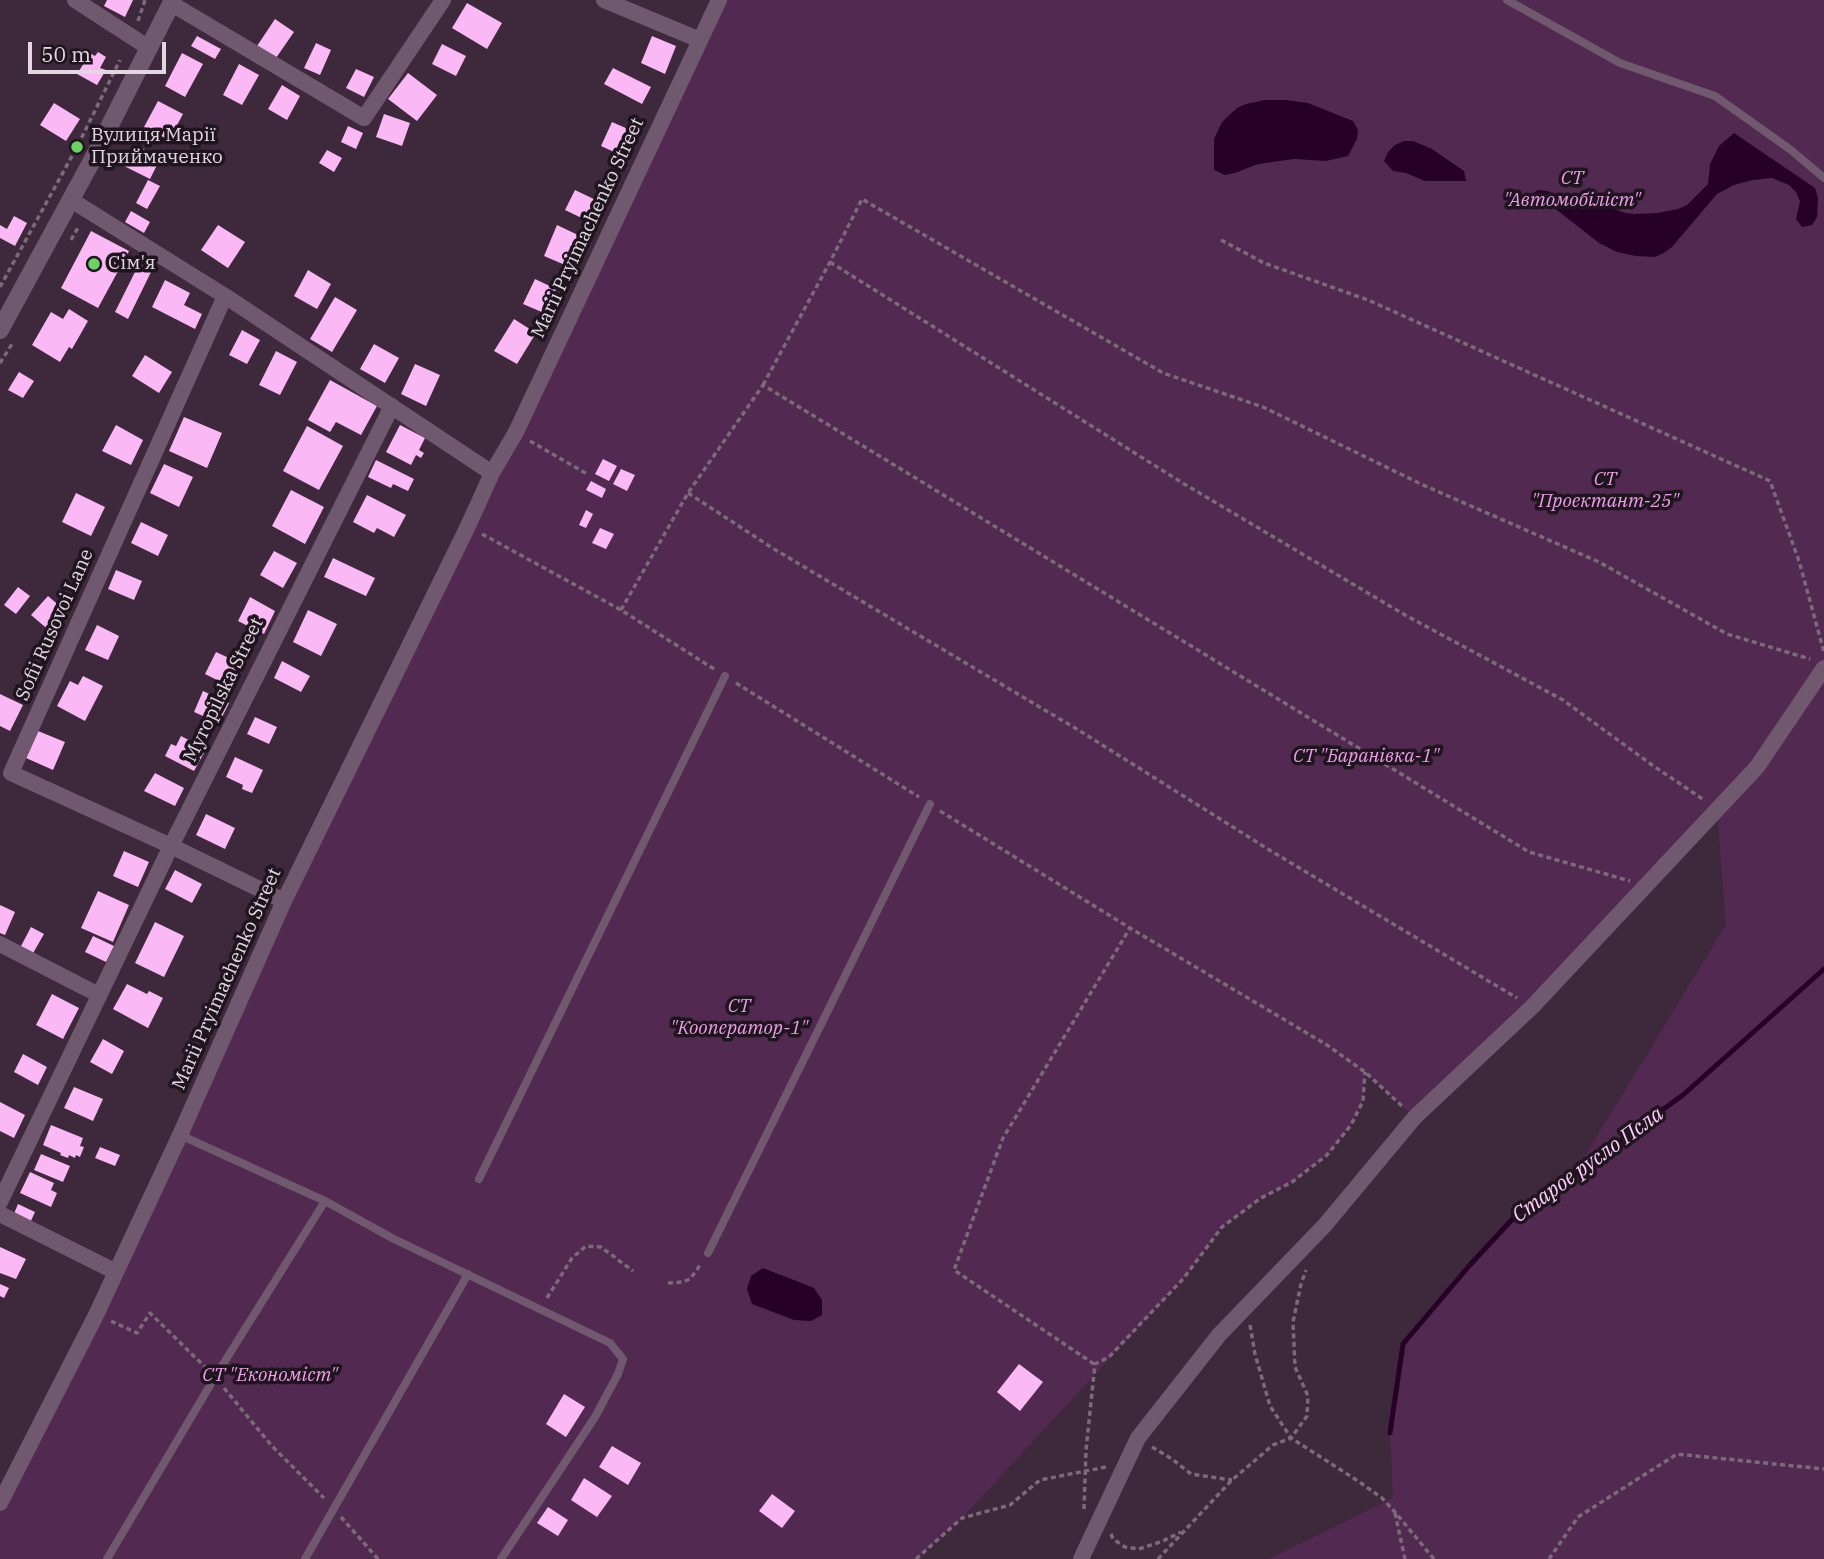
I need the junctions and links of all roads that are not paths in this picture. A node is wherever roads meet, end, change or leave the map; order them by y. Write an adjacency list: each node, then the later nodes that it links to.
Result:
1 (75, 0): 8 (street)
2 (443, 0): 6 (street)
3 (604, 0): 7 (street)
4 (719, 0): 7 (street, Marii Pryimachenko Street)
5 (1507, 0): 9 (lane)
6 (173, 2): 8 (main road)
7 (700, 40): 14 (street, Marii Pryimachenko Street)
8 (149, 48): 10 (main road)
9 (1824, 178)
10 (71, 200): 11 (street); 12 (main road)
11 (225, 296): 13 (street); 18 (street, Sofii Rusovoi Lane)
12 (0, 330)
13 (391, 406): 14 (street); 18 (street, Myropilska Street)
14 (492, 473): 19 (street, Marii Pryimachenko Street)
15 (1818, 664): 31 (street)
16 (725, 676): 23 (lane)
17 (929, 804): 27 (lane)
18 (171, 846): 19 (street, Sofii Rusovoi Lane); 21 (street, Myropilska Street)
19 (284, 901): 22 (street, Marii Pryimachenko Street)
20 (0, 944): 21 (street)
21 (99, 995): 25 (street, Myropilska Street)
22 (180, 1135): 24 (lane); 28 (street, Marii Pryimachenko Street)
23 (480, 1179)
24 (325, 1201): 29 (lane); 32 (lane)
25 (0, 1202)
26 (0, 1214): 28 (street)
27 (708, 1253)
28 (116, 1272): 30 (street, Marii Pryimachenko Street)
29 (468, 1273): 33 (lane); 34 (lane)
30 (0, 1503)
31 (1083, 1553)
32 (107, 1559)
33 (304, 1559)
34 (501, 1559)

